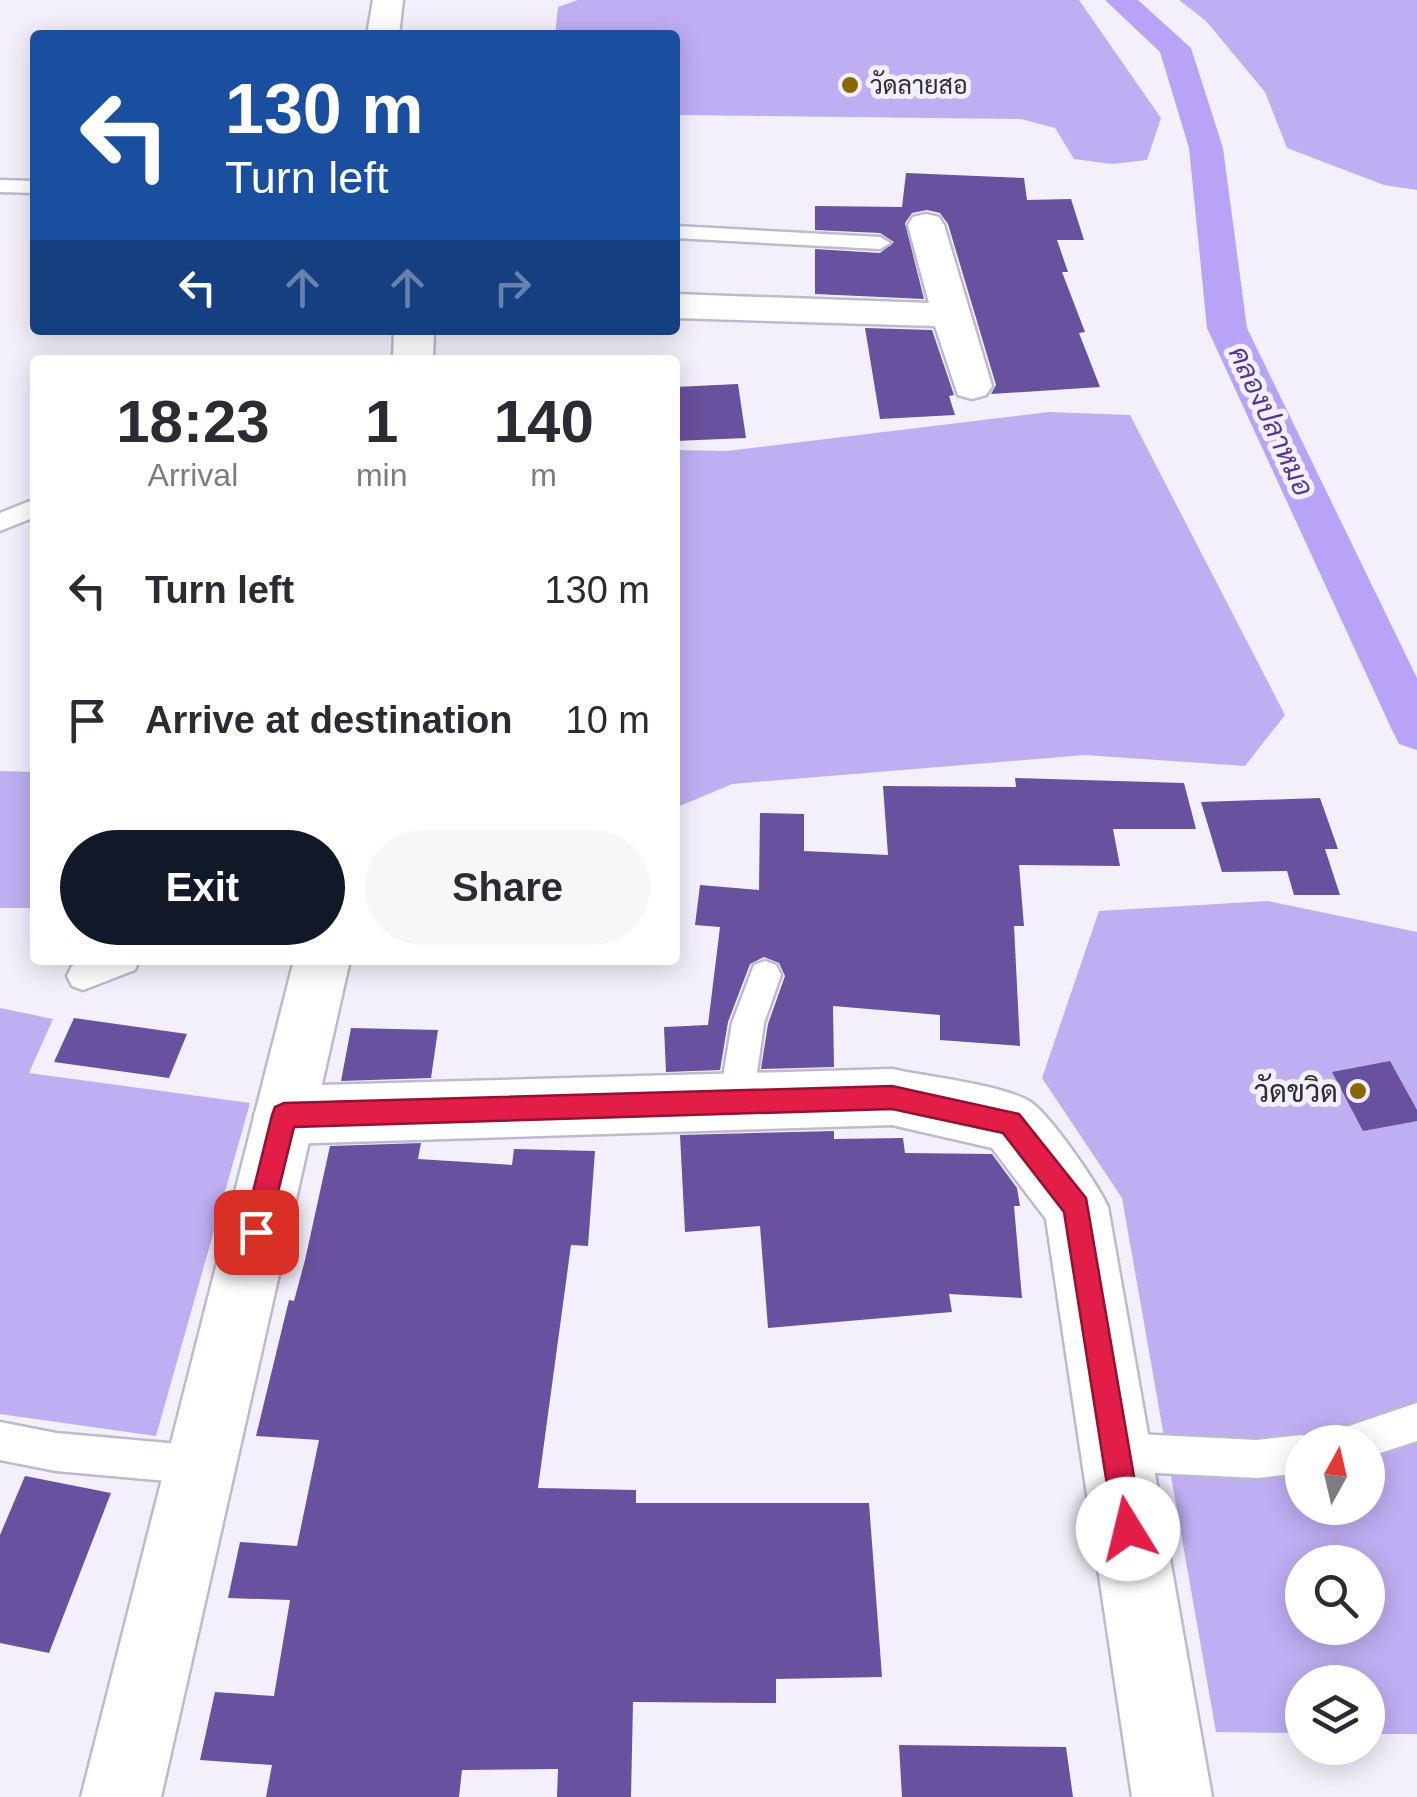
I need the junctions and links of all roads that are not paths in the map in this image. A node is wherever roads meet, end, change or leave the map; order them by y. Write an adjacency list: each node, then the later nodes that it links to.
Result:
1 (388, 0): 2 (street)
2 (384, 30)
3 (0, 186): 4 (lane)
4 (30, 188)
5 (926, 225): 9 (street)
6 (680, 232): 7 (lane)
7 (880, 243)
8 (680, 306): 9 (street)
9 (950, 315): 10 (street)
10 (972, 386)
11 (30, 509): 12 (lane)
12 (0, 523)
13 (111, 965): 16 (lane)
14 (321, 965): 18 (street)
15 (765, 974): 17 (lane)
16 (83, 976)
17 (736, 1101): 18 (street); 22 (street)
18 (284, 1115): 24 (street)
19 (1417, 1422): 20 (lane)
20 (1385, 1432)
21 (0, 1441): 24 (lane)
22 (1116, 1452): 23 (lane); 26 (street)
23 (1285, 1456)
24 (201, 1465): 25 (street)
25 (122, 1797)
26 (1172, 1797)

